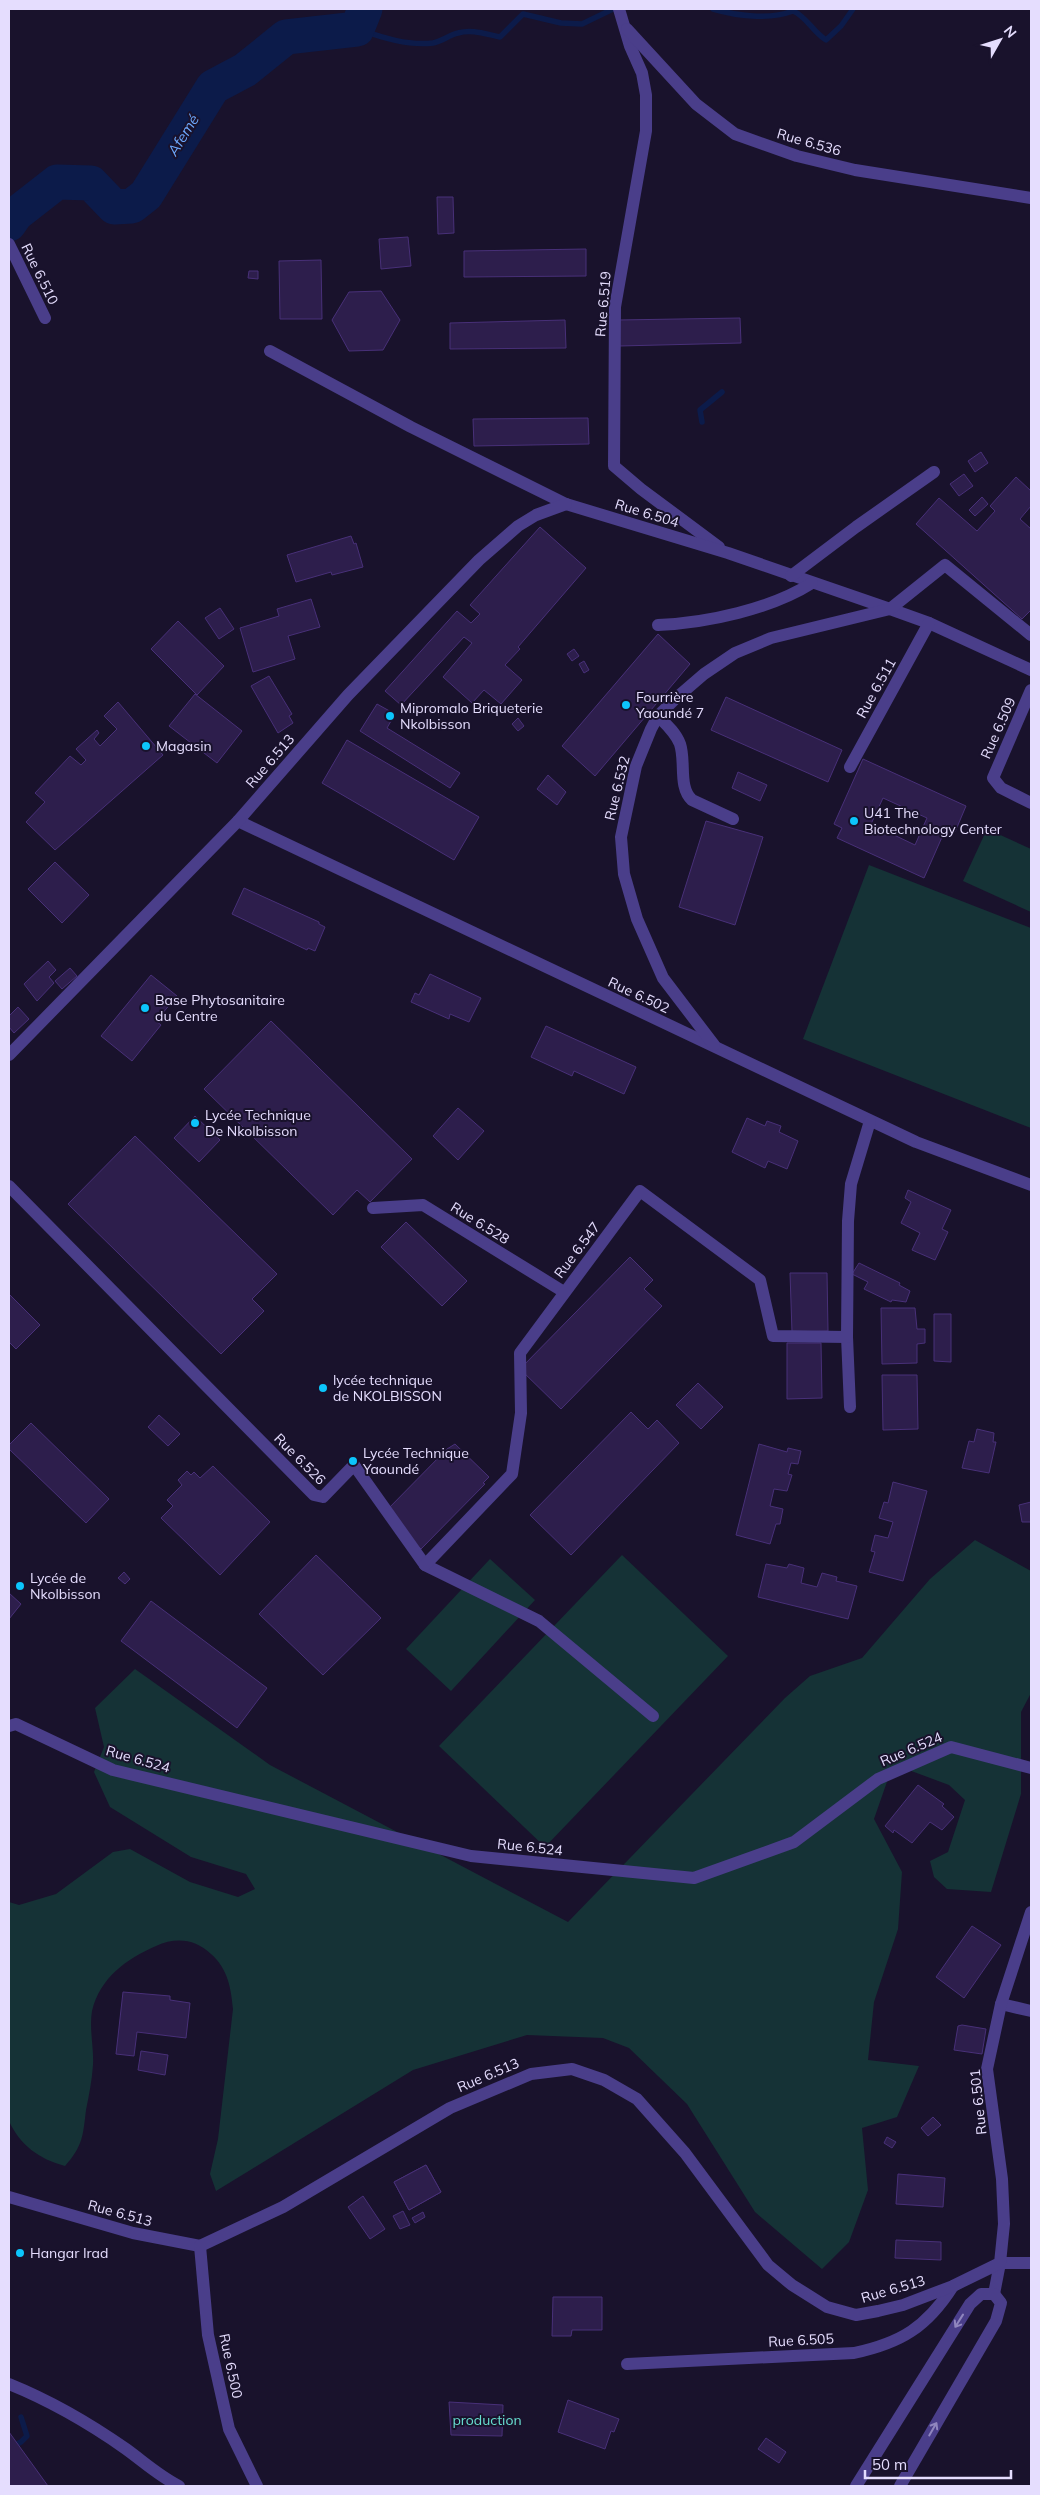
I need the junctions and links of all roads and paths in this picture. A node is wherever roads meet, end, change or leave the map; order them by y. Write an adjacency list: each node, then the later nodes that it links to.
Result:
1 (619, 9): 2 (street, Rue 6.519)
2 (623, 24): 3 (street, Rue 6.536); 9 (street, Rue 6.519)
3 (1031, 198)
4 (9, 244): 5 (street, Rue 6.510)
5 (45, 318)
6 (270, 351): 8 (street, Rue 6.504)
7 (934, 472): 10 (street)
8 (566, 504): 9 (street, Rue 6.504); 22 (street, Rue 6.513)
9 (728, 553): 10 (street, Rue 6.504)
10 (791, 576): 11 (street, Rue 6.504)
11 (812, 583): 12 (street, Rue 6.504); 14 (street)
12 (890, 609): 13 (street, Rue 6.504); 15 (street, Rue 6.532); 18 (street, Rue 6.532)
13 (929, 623): 16 (street, Rue 6.504); 19 (street, Rue 6.511)
14 (658, 625)
15 (1031, 635)
16 (1031, 670)
17 (1031, 690): 20 (street, Rue 6.509)
18 (658, 716): 21 (street); 23 (street, Rue 6.532)
19 (850, 766)
20 (1031, 803)
21 (734, 819)
22 (238, 821): 23 (street, Rue 6.502); 24 (street, Rue 6.513)
23 (716, 1048): 25 (street, Rue 6.502)
24 (9, 1055)
25 (870, 1120): 26 (street, Rue 6.502); 30 (street)
26 (1031, 1185)
27 (9, 1186): 32 (street, Rue 6.526)
28 (374, 1208): 29 (street, Rue 6.528)
29 (564, 1292): 30 (street, Rue 6.547); 32 (street, Rue 6.547)
30 (847, 1337): 31 (street)
31 (850, 1407)
32 (425, 1565): 33 (street, Rue 6.526)
33 (653, 1716)
34 (9, 1726): 35 (street, Rue 6.524)
35 (1031, 1768)
36 (1031, 1912): 37 (street, Rue 6.501)
37 (1001, 2004): 38 (street); 42 (street, Rue 6.501)
38 (1031, 2011)
39 (9, 2197): 40 (street, Rue 6.513)
40 (200, 2246): 43 (street, Rue 6.513); 48 (street, Rue 6.500)
41 (1031, 2262): 42 (street)
42 (1000, 2263): 43 (street, Rue 6.513); 44 (street, Rue 6.501)
43 (953, 2286): 45 (street, Rue 6.505)
44 (994, 2294): 49 (street, one-way to 49); 50 (street, Rue 6.501, one-way to 44)
45 (627, 2364)
46 (9, 2384): 47 (street)
47 (179, 2486)
48 (257, 2486)
49 (856, 2486)
50 (900, 2486)

